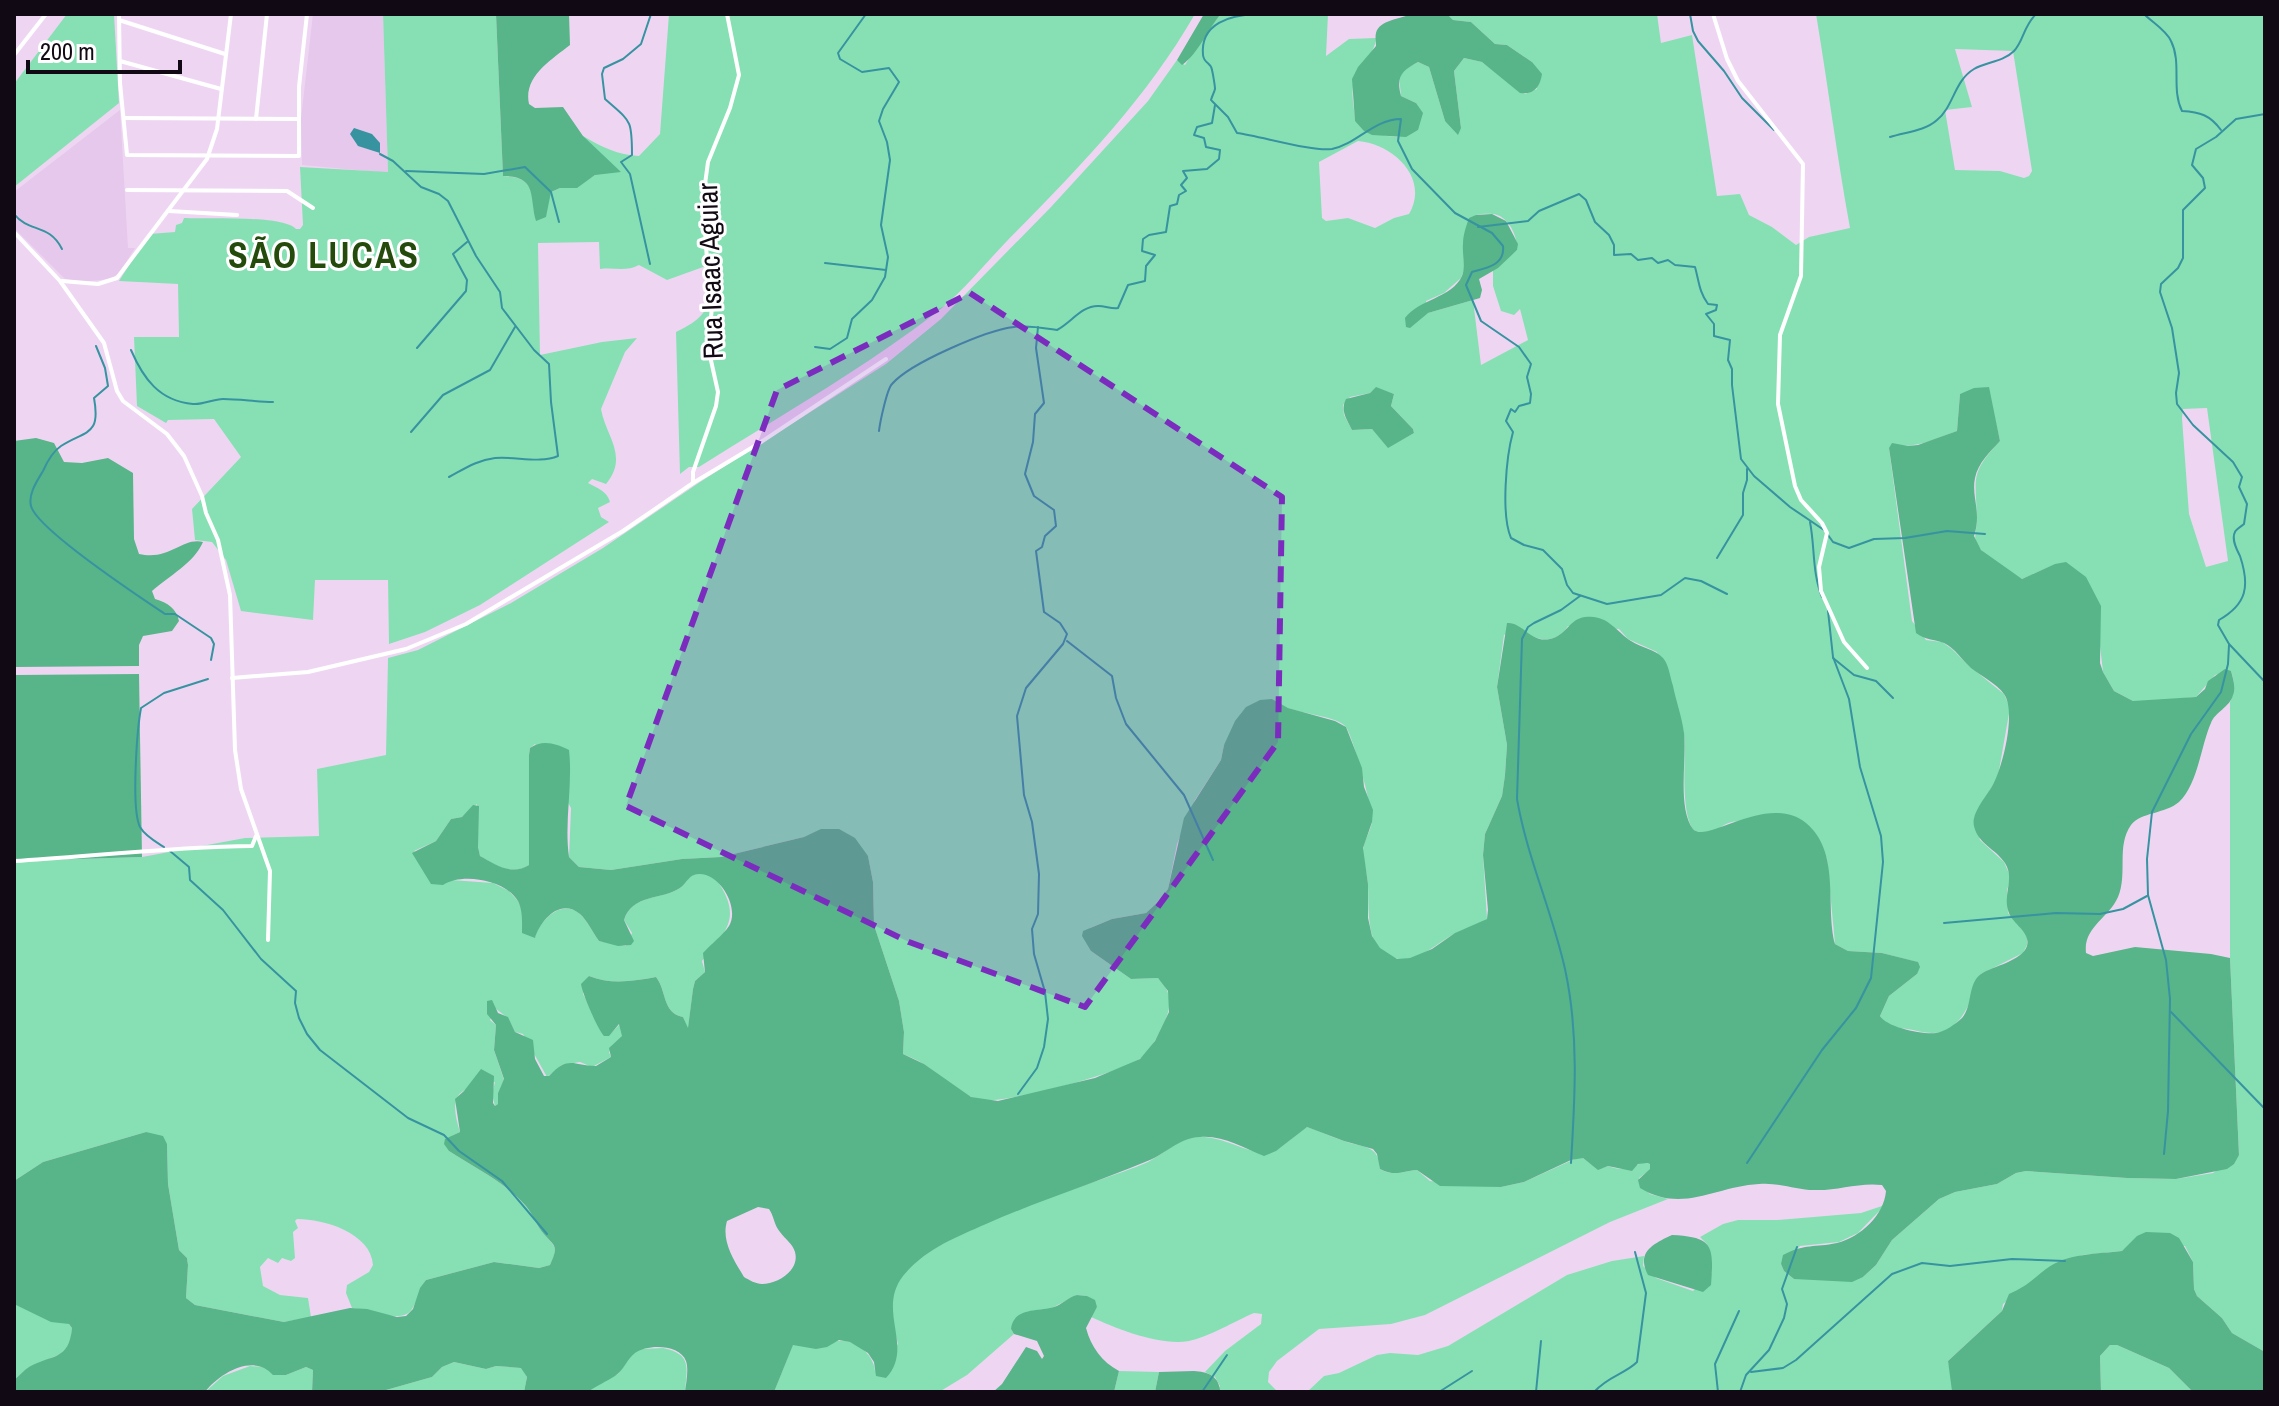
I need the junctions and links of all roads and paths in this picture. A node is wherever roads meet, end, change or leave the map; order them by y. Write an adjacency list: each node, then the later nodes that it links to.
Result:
1 (46, 14): 9 (street)
2 (267, 14): 14 (street)
3 (307, 14): 15 (street)
4 (727, 14): 25 (street, Rua Isaac Aguiar)
5 (1713, 14): 26 (street)
6 (228, 15): 8 (street)
7 (119, 17): 8 (street); 10 (street)
8 (225, 54): 11 (street)
9 (14, 55)
10 (120, 61): 11 (street); 12 (street)
11 (221, 89): 13 (street)
12 (124, 118): 13 (street); 16 (street)
13 (219, 118): 14 (street); 16 (street)
14 (256, 119): 15 (street)
15 (298, 119): 16 (street)
16 (209, 154): 17 (street)
17 (187, 189): 18 (street); 19 (street); 20 (street)
18 (127, 190)
19 (313, 208)
20 (169, 211): 21 (street); 23 (street)
21 (237, 215)
22 (14, 232): 23 (street)
23 (60, 281): 27 (street)
24 (886, 359): 25 (street)
25 (693, 483): 27 (street)
26 (1867, 668)
27 (232, 678): 28 (street)
28 (256, 835): 29 (street); 30 (street)
29 (14, 861)
30 (268, 940)

